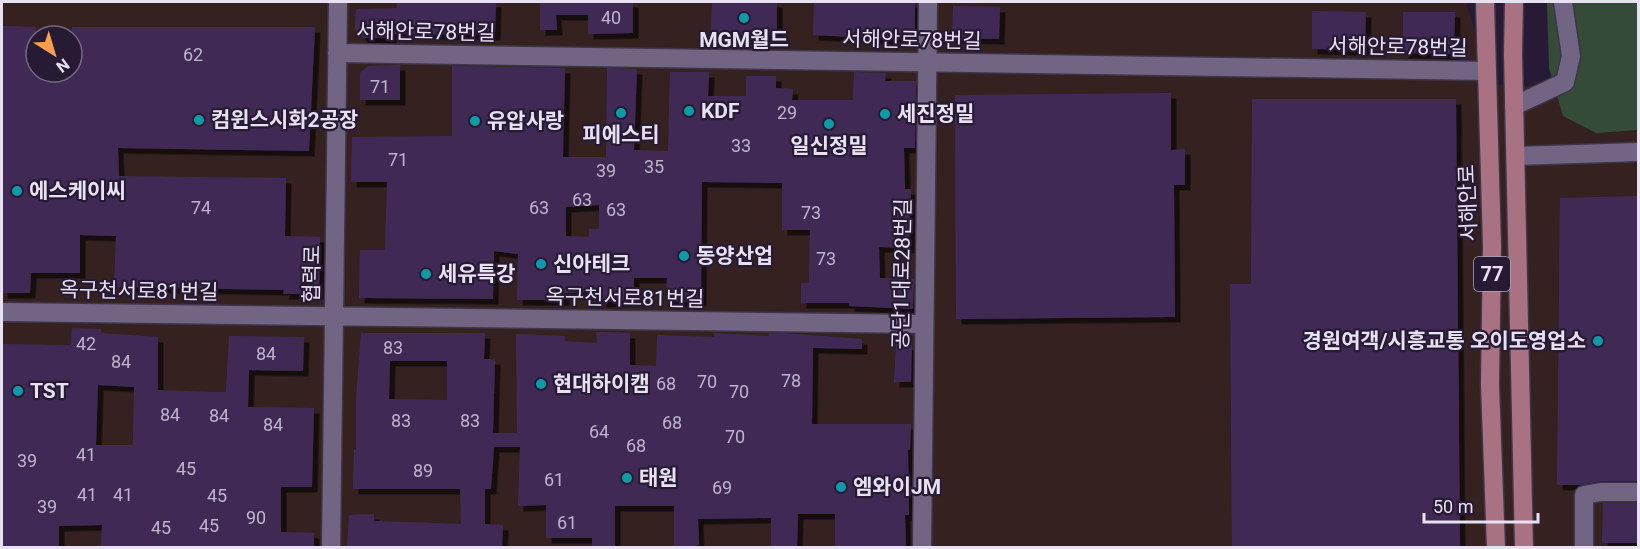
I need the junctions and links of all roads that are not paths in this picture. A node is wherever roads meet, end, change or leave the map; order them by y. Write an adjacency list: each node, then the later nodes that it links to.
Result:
1 (338, 2): 6 (street, 협력로)
2 (928, 2): 7 (street, 공단1대로28번길)
3 (1485, 2): 8 (main road, 서해안로 / 77)
4 (1514, 2): 9 (main road, 77)
5 (1563, 2): 9 (street)
6 (338, 53): 7 (street, 서해안로78번길); 13 (street, 협력로)
7 (927, 62): 8 (street, 서해안로78번길); 14 (street, 공단1대로28번길)
8 (1487, 71): 18 (main road, 서해안로 / 77)
9 (1514, 106): 11 (main road, 77)
10 (1638, 152): 11 (street)
11 (1516, 156): 19 (main road, 77)
12 (2, 312): 13 (street, 옥구천서로81번길)
13 (334, 316): 14 (street, 옥구천서로81번길); 16 (street, 협력로)
14 (924, 324): 17 (street, 공단1대로28번길)
15 (1638, 492): 20 (street)
16 (331, 548)
17 (922, 548)
18 (1496, 548)
19 (1524, 548)
20 (1584, 548)

